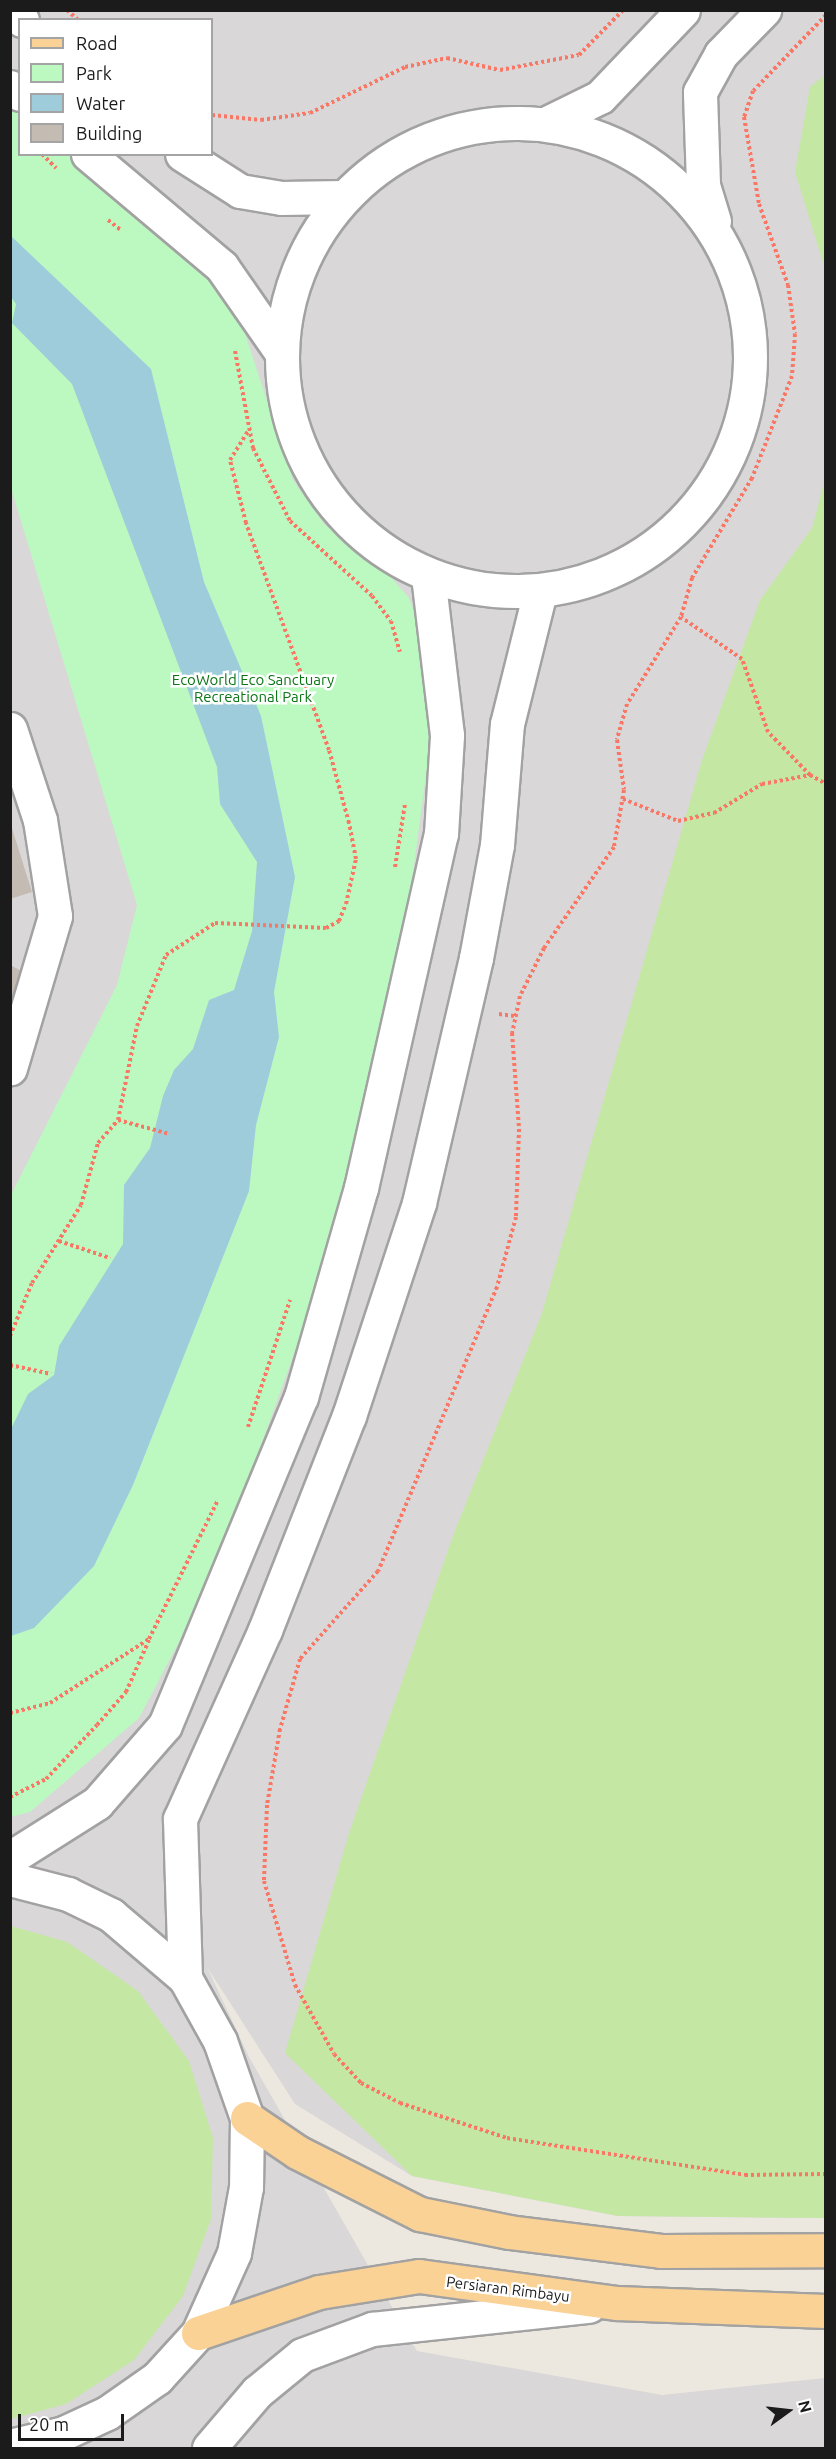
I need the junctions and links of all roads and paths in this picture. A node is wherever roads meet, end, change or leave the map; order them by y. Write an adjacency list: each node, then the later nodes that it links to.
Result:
1 (623, 10): 5 (path)
2 (683, 10): 6 (street)
3 (764, 10): 14 (street)
4 (825, 15): 20 (path)
5 (213, 115)
6 (547, 123): 11 (street); 14 (street)
7 (44, 156): 10 (path)
8 (90, 156): 16 (street)
9 (185, 156): 11 (street)
10 (66, 178)
11 (343, 197): 16 (street)
12 (105, 217): 13 (path)
13 (132, 239)
14 (721, 243): 19 (street)
15 (232, 345): 17 (path)
16 (281, 352): 18 (street)
17 (248, 431): 21 (path); 29 (path)
18 (428, 576): 19 (street); 42 (street)
19 (540, 592): 44 (street)
20 (681, 617): 23 (path); 25 (path)
21 (404, 664)
22 (10, 729): 28 (street)
23 (810, 775): 24 (path); 25 (path)
24 (825, 784)
25 (623, 799): 46 (path)
26 (406, 800): 27 (path)
27 (393, 880)
28 (10, 1068)
29 (118, 1120): 30 (path); 31 (path)
30 (170, 1134)
31 (59, 1241): 32 (path); 34 (path)
32 (110, 1258)
33 (293, 1291): 37 (path)
34 (10, 1336)
35 (10, 1365): 36 (path)
36 (51, 1374)
37 (245, 1435)
38 (222, 1490): 39 (path)
39 (149, 1639): 40 (path); 41 (path)
40 (10, 1713)
41 (10, 1797)
42 (10, 1858)
43 (10, 1879): 44 (street)
44 (185, 1978): 45 (street)
45 (248, 2118): 47 (main road); 50 (street)
46 (825, 2174)
47 (825, 2250)
48 (617, 2303): 49 (main road, Persiaran Rimbayu); 50 (main road, Persiaran Rimbayu); 54 (street)
49 (825, 2311)
50 (198, 2333): 51 (street)
51 (107, 2413): 52 (street); 53 (street)
52 (10, 2446)
53 (90, 2448)
54 (209, 2448)

